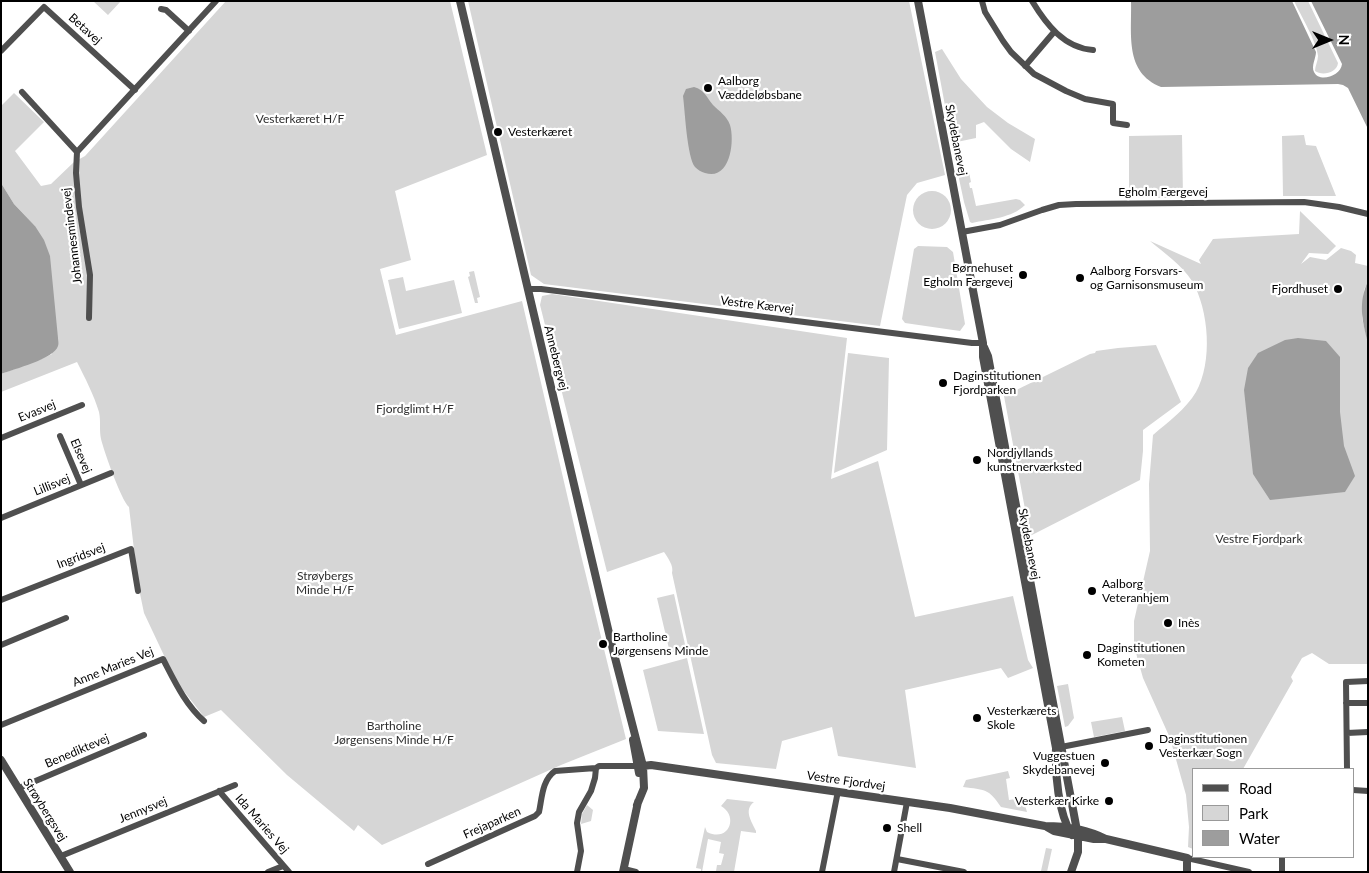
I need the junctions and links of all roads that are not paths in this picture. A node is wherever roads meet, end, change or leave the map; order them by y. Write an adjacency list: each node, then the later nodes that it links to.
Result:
1 (216, 1): 7 (street)
2 (460, 1): 18 (street, Annebergvej)
3 (918, 1): 17 (street, Skydebanevej)
4 (982, 1): 11 (street)
5 (1032, 1): 8 (street)
6 (161, 9): 7 (street)
7 (189, 31): 12 (street)
8 (1054, 32): 9 (street); 11 (street)
9 (1093, 50)
10 (1, 51): 12 (street, Betavej)
11 (1025, 66): 14 (street)
12 (135, 90): 15 (street)
13 (22, 92): 15 (street)
14 (1127, 125)
15 (77, 152): 19 (street, Johannesmindevej)
16 (1368, 214): 17 (street, Egholm Færgevej)
17 (962, 232): 20 (street, Skydebanevej)
18 (528, 288): 20 (street, Vestre Kærvej); 42 (street, Annebergvej)
19 (89, 318)
20 (983, 343): 40 (street, Skydebanevej)
21 (82, 405): 23 (street, Evasvej)
22 (60, 436): 25 (street, Elsevej)
23 (1, 438)
24 (111, 473): 25 (street, Lillisvej)
25 (81, 485): 26 (street, Lillisvej)
26 (1, 518)
27 (138, 591): 28 (street, Ingridsvej)
28 (1, 600)
29 (66, 618): 30 (street)
30 (1, 645)
31 (1368, 681): 32 (street)
32 (1346, 703): 33 (street); 38 (street)
33 (1368, 704)
34 (204, 721): 35 (street, Anne Maries Vej)
35 (1, 725)
36 (1148, 730): 40 (street)
37 (1368, 732): 38 (street)
38 (1347, 733): 44 (street)
39 (144, 735): 46 (street, Benediktevej)
40 (1059, 748): 52 (street, Skydebanevej)
41 (1, 760): 46 (street, Strøybergsvej)
42 (641, 766): 43 (street, Frejaparken); 48 (street, Vestre Fjordvej); 59 (street, Annebergvej)
43 (596, 768): 57 (street, Frejaparken); 63 (street)
44 (1347, 768)
45 (235, 785): 50 (street, Jennysvej)
46 (19, 788): 53 (street, Strøybergsvej)
47 (1354, 790): 49 (street)
48 (838, 791): 51 (street, Vestre Fjordvej); 65 (street)
49 (1368, 791)
50 (218, 792): 53 (street, Jennysvej); 58 (street, Ida Maries Vej)
51 (907, 802): 52 (street, Vestre Fjordvej); 54 (street)
52 (1074, 832): 55 (street, Vestre Fjordvej); 68 (street)
53 (61, 856): 60 (street, Strøybergsvej)
54 (897, 858): 66 (street); 67 (street)
55 (1187, 858): 69 (street); 70 (street, Vestre Fjordvej)
56 (1282, 858): 71 (street)
57 (428, 864)
58 (283, 866): 61 (street); 62 (street, Ida Maries Vej)
59 (624, 871): 64 (street)
60 (70, 872)
61 (268, 872)
62 (289, 872)
63 (577, 872)
64 (636, 872)
65 (822, 872)
66 (894, 872)
67 (964, 872)
68 (1071, 872)
69 (1187, 872)
70 (1249, 872)
71 (1282, 872)

